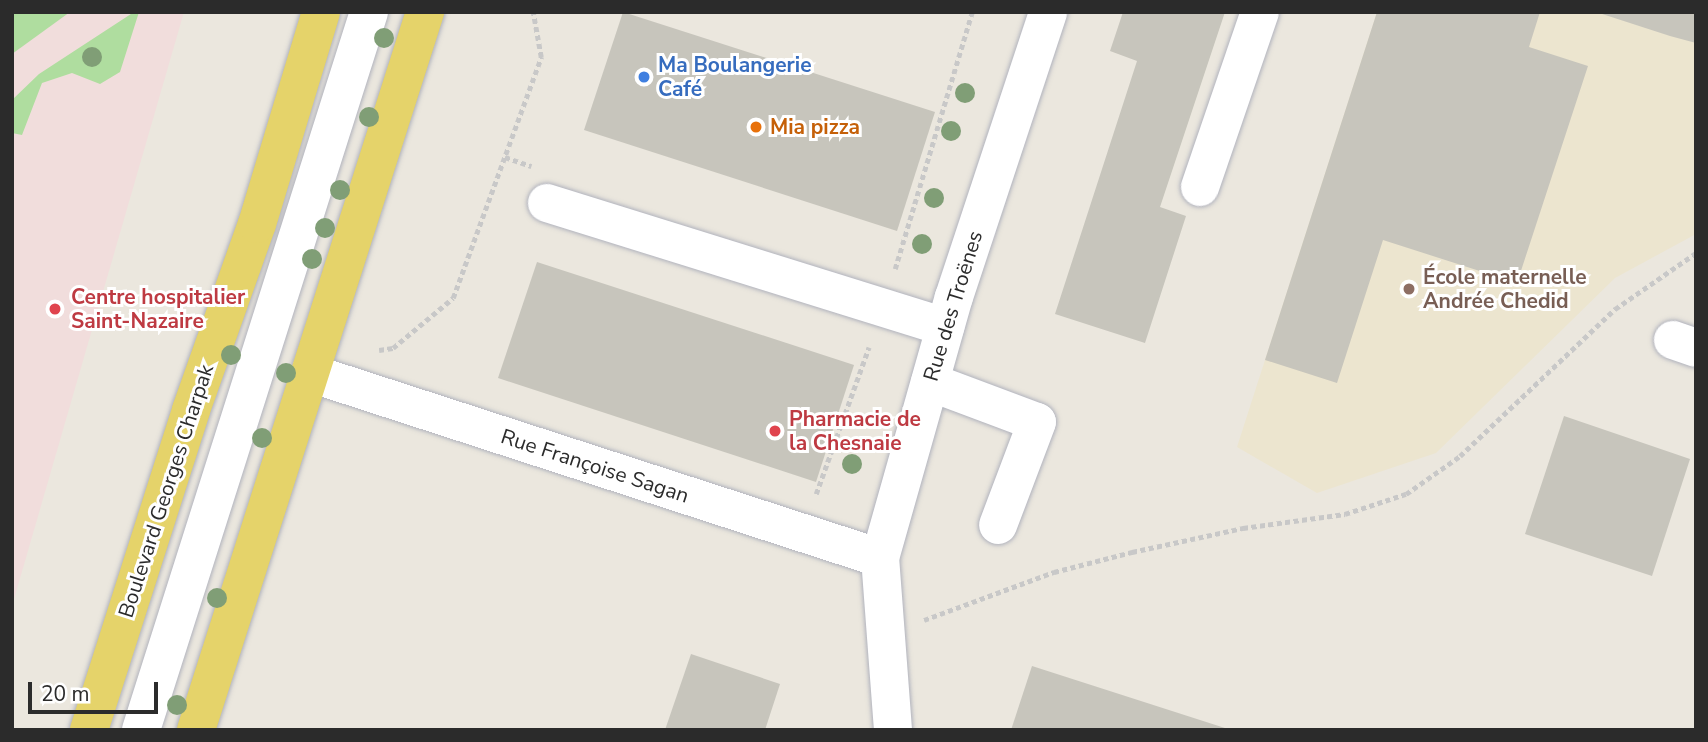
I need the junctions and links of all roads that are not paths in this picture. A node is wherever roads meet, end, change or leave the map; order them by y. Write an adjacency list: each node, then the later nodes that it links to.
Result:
1 (321, 12): 13 (main road, Boulevard Georges Charpak)
2 (369, 12): 14 (street)
3 (425, 12): 9 (main road)
4 (1048, 12): 8 (street, Rue des Troënes)
5 (1260, 12): 6 (street)
6 (1200, 187)
7 (547, 203): 8 (street)
8 (945, 327): 10 (street, Rue des Troënes)
9 (310, 373): 12 (street, Rue Françoise Sagan); 15 (main road)
10 (930, 382): 11 (street); 12 (street, Rue des Troënes)
11 (998, 526)
12 (880, 558): 16 (street, Rue des Troënes)
13 (89, 730)
14 (141, 730)
15 (195, 730)
16 (892, 730)

